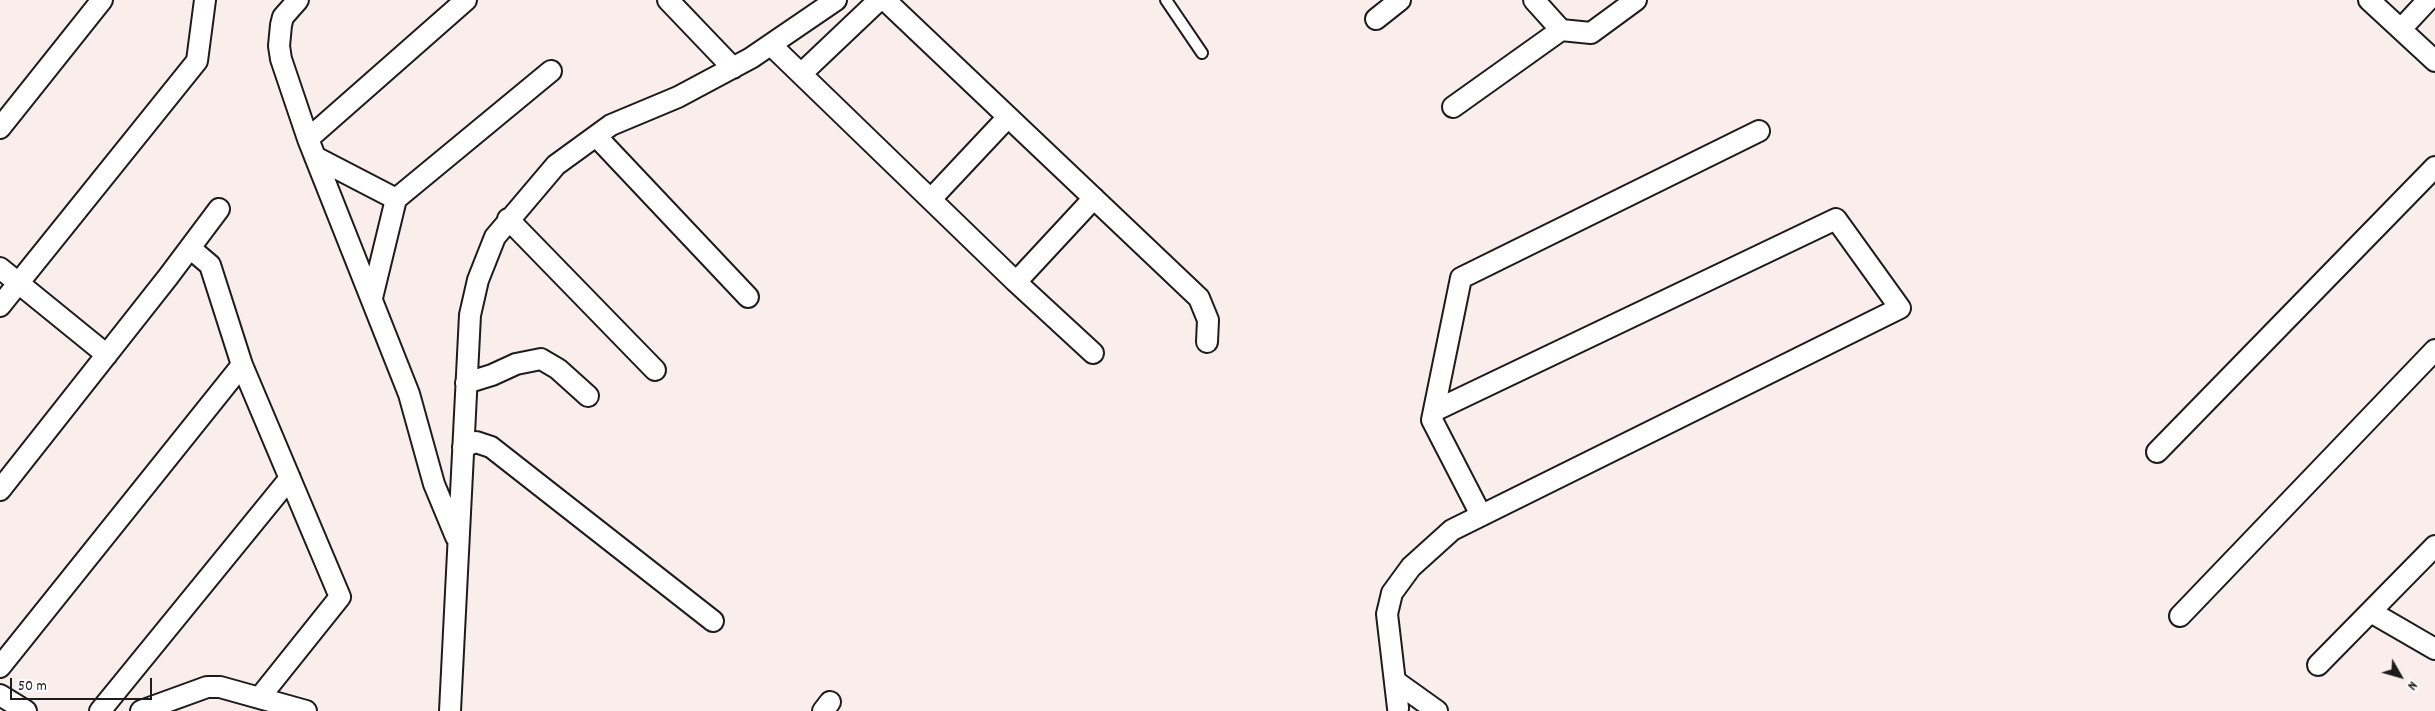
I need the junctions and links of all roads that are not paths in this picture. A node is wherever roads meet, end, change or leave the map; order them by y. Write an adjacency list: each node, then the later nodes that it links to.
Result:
1 (102, 0): 26 (street)
2 (205, 0): 39 (street)
3 (298, 0): 29 (street)
4 (466, 0): 29 (street)
5 (668, 0): 21 (street)
6 (879, 0): 23 (street)
7 (885, 0): 25 (street)
8 (1166, 0): 19 (lane)
9 (1400, 0): 15 (street)
10 (1534, 0): 17 (street)
11 (1636, 0): 17 (street)
12 (2369, 0): 16 (street)
13 (2428, 0): 16 (street)
14 (834, 1): 18 (street)
15 (1376, 19)
16 (2401, 29): 20 (street)
17 (1561, 30): 24 (street)
18 (771, 45): 21 (street); 23 (street)
19 (1202, 53)
20 (2435, 61)
21 (733, 68): 28 (street)
22 (550, 71): 32 (street)
23 (802, 74): 33 (street)
24 (1453, 108)
25 (1008, 117): 31 (street); 33 (street)
26 (0, 128)
27 (1759, 131): 51 (street)
28 (596, 136): 35 (street); 40 (street)
29 (311, 148): 32 (street); 41 (street)
30 (2435, 167): 53 (street)
31 (1094, 198): 38 (street); 43 (street)
32 (396, 199): 41 (street)
33 (931, 199): 38 (street)
34 (219, 209): 36 (street)
35 (508, 219): 48 (street); 49 (street)
36 (190, 248): 46 (street); 47 (street)
37 (0, 268): 39 (street)
38 (1016, 282): 45 (street)
39 (19, 283): 42 (street); 46 (street)
40 (748, 297)
41 (372, 298): 57 (street)
42 (0, 306)
43 (1206, 342)
44 (2435, 350): 60 (street)
45 (1093, 353)
46 (106, 355): 55 (street)
47 (242, 365): 54 (street); 64 (street)
48 (655, 370)
49 (466, 382): 50 (street); 52 (street)
50 (588, 396)
51 (1434, 411): 56 (street); 56 (street)
52 (463, 447): 57 (street); 61 (street)
53 (2157, 452)
54 (290, 478): 67 (street); 70 (street)
55 (0, 490)
56 (1481, 515): 65 (street)
57 (458, 542): 73 (street)
58 (2435, 546): 59 (street)
59 (2370, 612): 62 (street); 63 (street)
60 (2180, 616)
61 (713, 621)
62 (2435, 649)
63 (2318, 665)
64 (0, 667)
65 (1395, 682): 68 (street); 74 (street)
66 (0, 695): 69 (street)
67 (260, 698): 71 (street); 72 (street)
68 (1398, 710)
69 (26, 711)
70 (100, 711)
71 (141, 711)
72 (306, 711)
73 (450, 711)
74 (1437, 711)

